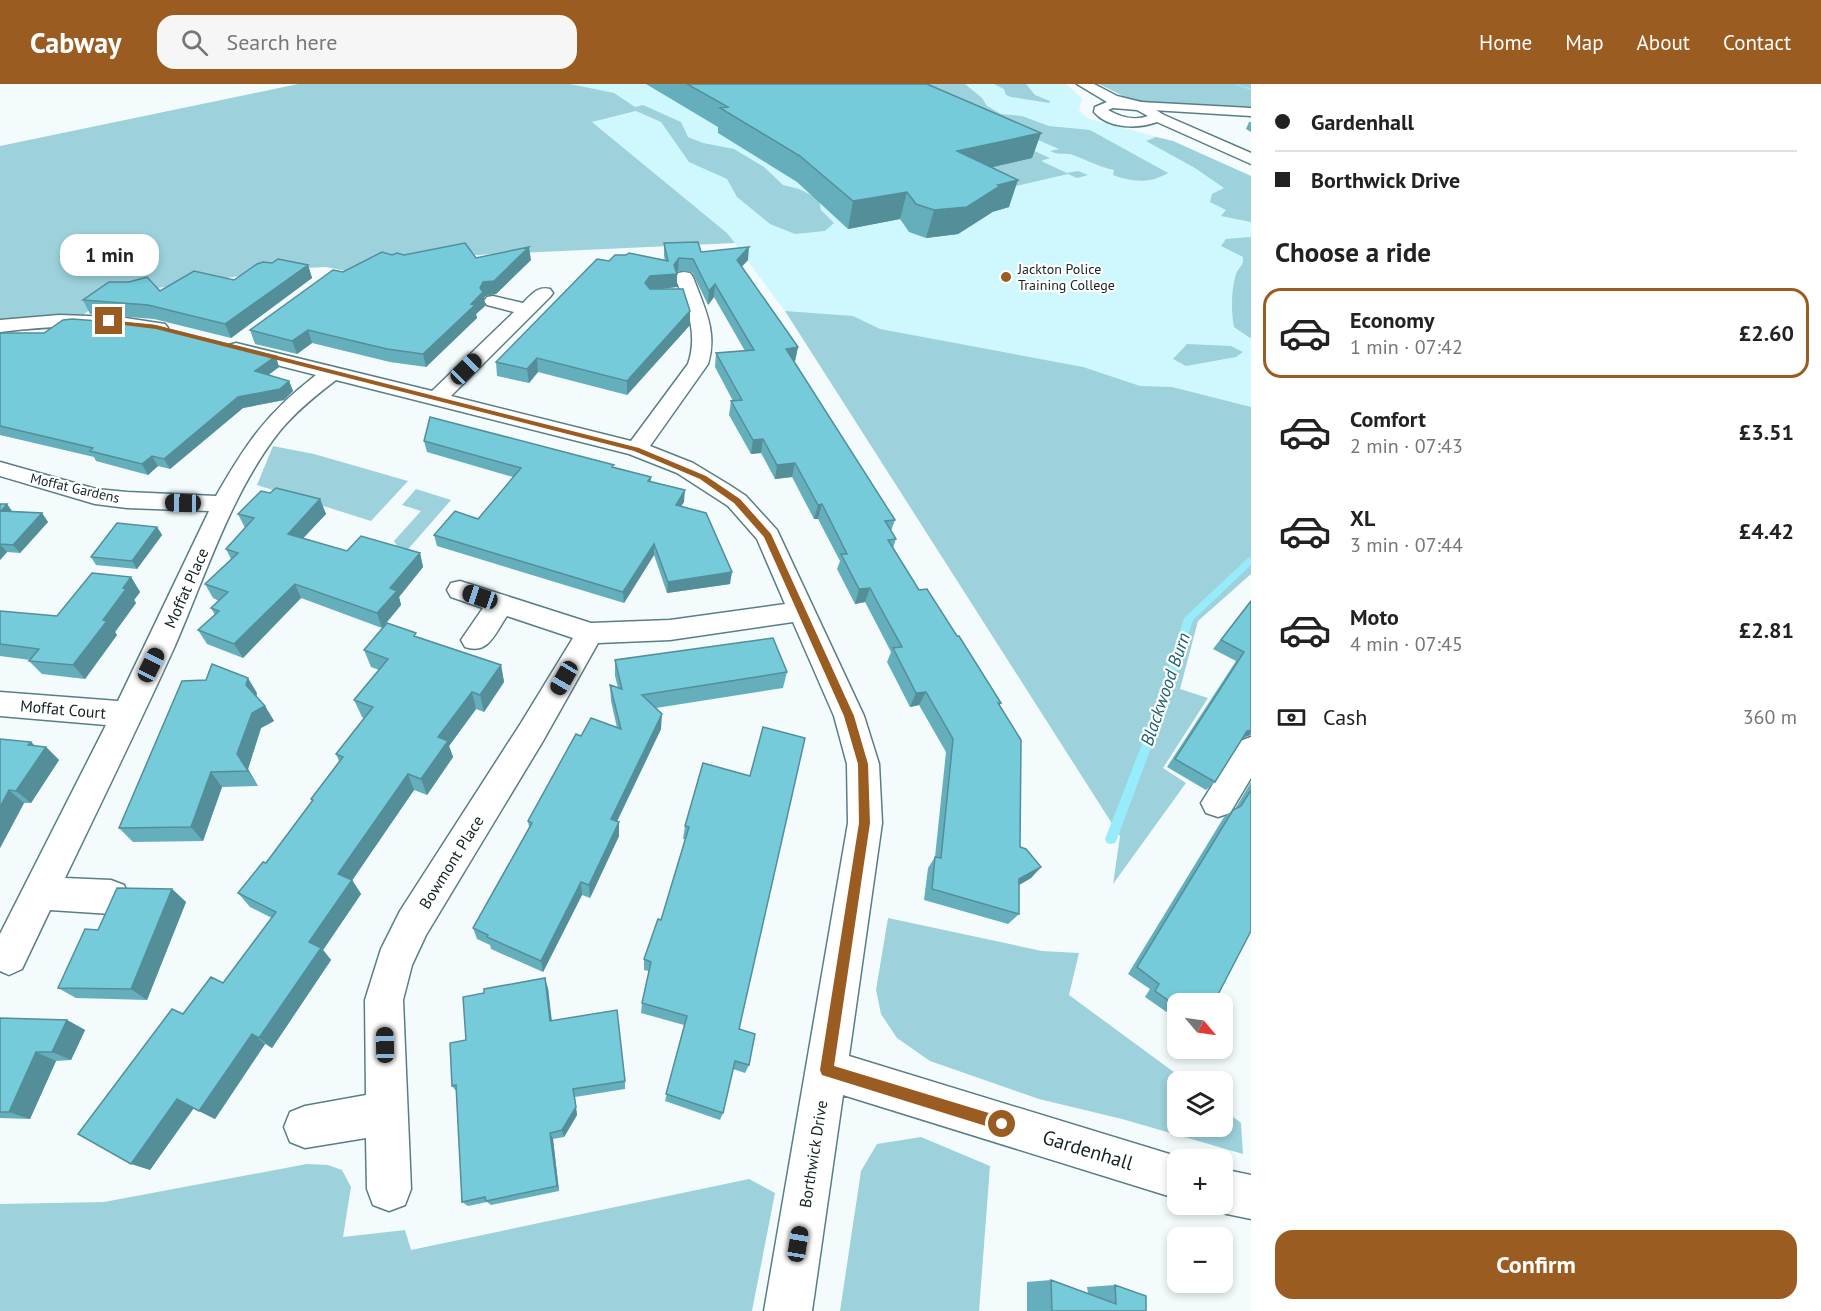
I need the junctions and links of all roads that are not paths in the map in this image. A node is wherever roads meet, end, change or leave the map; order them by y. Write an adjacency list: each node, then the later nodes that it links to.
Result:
1 (1089, 87): 2 (main road); 4 (main road)
2 (1135, 106): 3 (street); 4 (main road); 6 (main road)
3 (1185, 108): 5 (street); 6 (street)
4 (1100, 109): 7 (main road)
5 (1251, 112)
6 (1156, 116): 7 (main road); 8 (main road)
7 (1137, 122): 8 (main road)
8 (1201, 136): 9 (main road)
9 (1251, 159)
10 (544, 293): 13 (street)
11 (667, 296): 19 (street)
12 (493, 301): 13 (street)
13 (526, 309): 18 (street)
14 (0, 326): 15 (street)
15 (178, 333)
16 (232, 342): 17 (street, Borthwick Drive)
17 (333, 372): 18 (street, Borthwick Drive); 21 (street, Moffat Place)
18 (436, 399): 19 (street, Borthwick Drive)
19 (637, 449): 24 (street, Borthwick Drive)
20 (0, 469): 21 (street, Moffat Gardens)
21 (224, 504): 28 (street, Moffat Place)
22 (460, 590): 23 (street)
23 (501, 604): 25 (street); 26 (street)
24 (802, 611): 25 (street); 34 (street, Borthwick Drive)
25 (591, 633): 35 (street, Bowmont Place)
26 (475, 640)
27 (0, 704): 28 (street, Moffat Court)
28 (127, 714): 31 (street, Moffat Place)
29 (1249, 759): 30 (street)
30 (1218, 803)
31 (41, 893): 32 (street); 33 (street, Moffat Place)
32 (111, 897)
33 (9, 956)
34 (827, 1070): 37 (street, Gardenhall); 41 (street, Borthwick Drive)
35 (386, 1113): 36 (street); 38 (street, Bowmont Place)
36 (305, 1126)
37 (1167, 1174)
38 (389, 1189)
39 (1233, 1193): 40 (street)
40 (1251, 1197)
41 (788, 1311)

